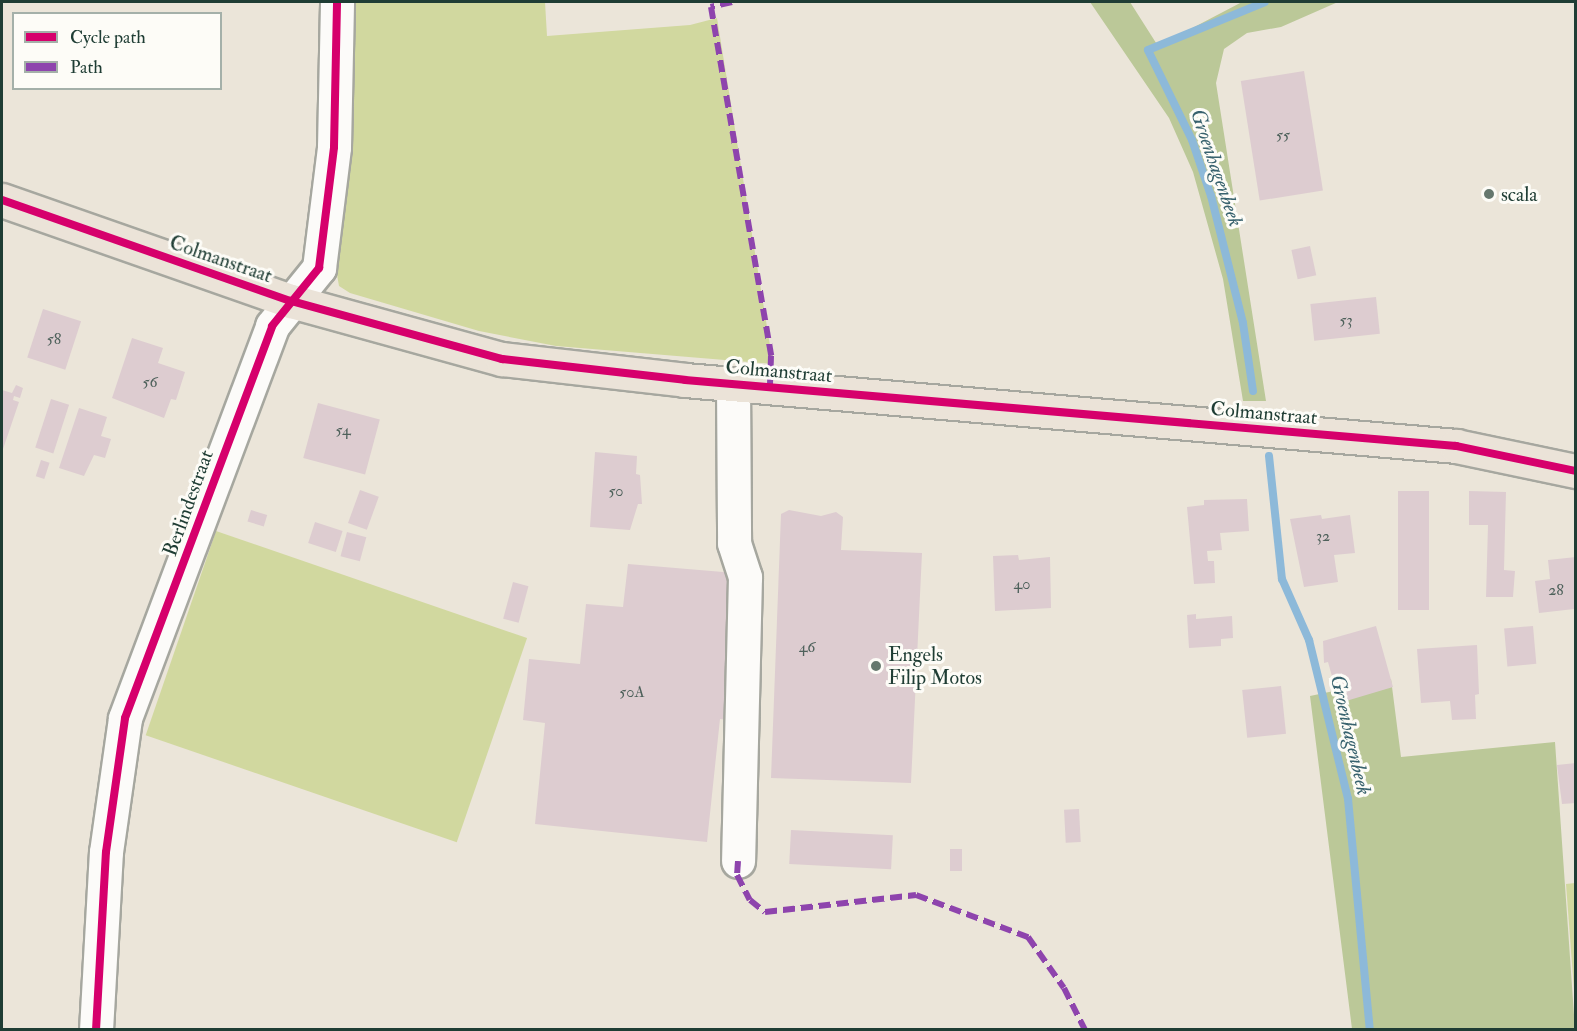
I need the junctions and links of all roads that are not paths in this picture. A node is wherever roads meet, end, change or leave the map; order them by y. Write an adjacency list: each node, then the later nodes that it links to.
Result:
1 (337, 2): 3 (street, Berlindestraat)
2 (2, 201): 3 (main road, Colmanstraat)
3 (291, 301): 4 (main road, Colmanstraat); 7 (street, Berlindestraat)
4 (733, 384): 5 (main road, Colmanstraat); 6 (street)
5 (1575, 471)
6 (738, 861)
7 (96, 1029)

